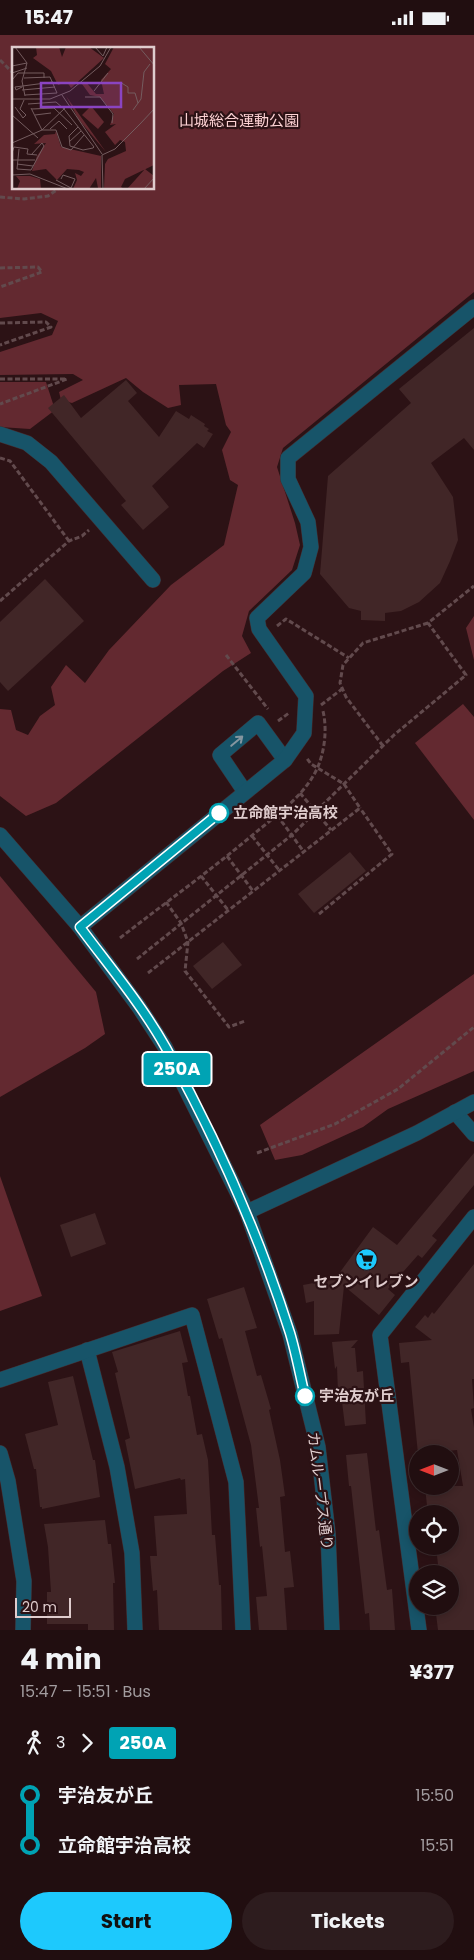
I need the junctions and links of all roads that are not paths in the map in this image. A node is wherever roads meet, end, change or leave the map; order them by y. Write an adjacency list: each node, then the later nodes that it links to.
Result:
1 (474, 307): 4 (street)
2 (0, 434): 3 (street)
3 (153, 580)
4 (285, 760): 5 (street); 5 (street, one-way to 4)
5 (245, 792): 7 (street)
6 (0, 835): 7 (street, カムループス通り)
7 (80, 927): 11 (street, カムループス通り)
8 (474, 1102): 9 (street)
9 (455, 1112): 10 (street); 11 (street)
10 (474, 1134)
11 (247, 1212): 19 (street, カムループス通り)
12 (474, 1217): 20 (street)
13 (87, 1351): 14 (street); 17 (street); 18 (street)
14 (0, 1380)
15 (0, 1453): 16 (street)
16 (23, 1630)
17 (135, 1630)
18 (243, 1630)
19 (332, 1630)
20 (419, 1630)

